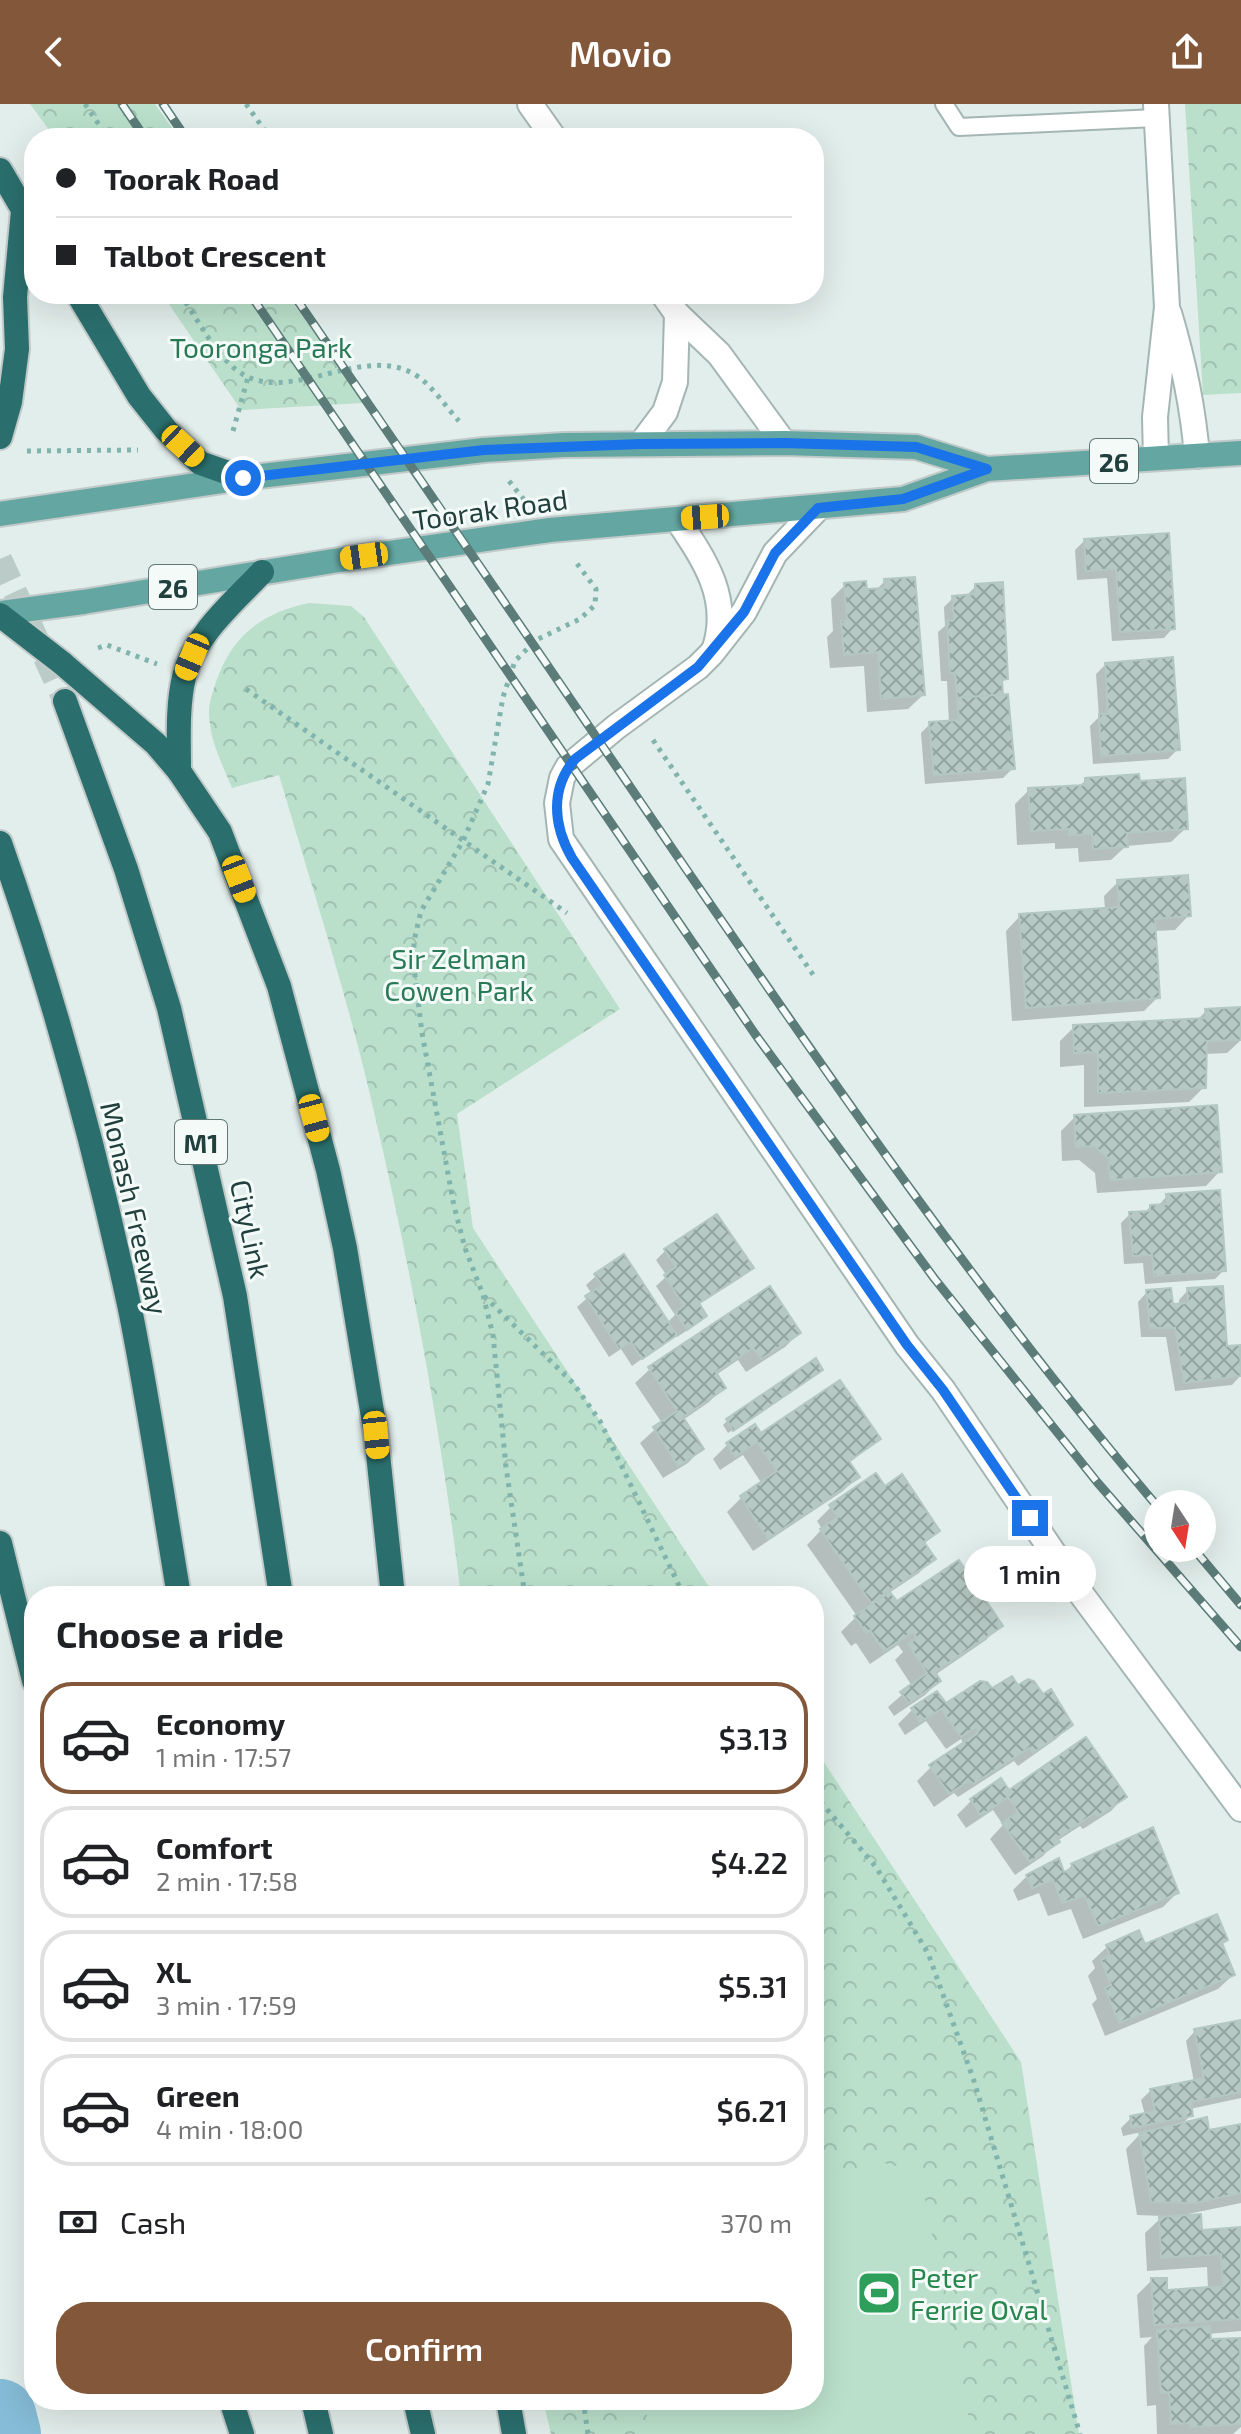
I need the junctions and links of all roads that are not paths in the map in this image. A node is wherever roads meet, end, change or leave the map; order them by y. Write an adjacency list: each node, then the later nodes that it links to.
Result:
1 (530, 104): 4 (street)
2 (944, 104): 3 (lane)
3 (1156, 111): 10 (street)
4 (547, 128)
5 (0, 170): 6 (highway)
6 (24, 211)
7 (24, 247): 12 (highway)
8 (84, 304): 19 (highway)
9 (670, 304): 11 (street)
10 (1167, 307): 16 (street); 17 (street)
11 (677, 314): 13 (street); 14 (street)
12 (1, 433)
13 (784, 443): 14 (main road, Toorak Road / 26); 18 (main road, Toorak Road / 26)
14 (641, 444): 19 (main road, Toorak Road / 26)
15 (1241, 453): 16 (main road, Toorak Road / 26)
16 (1197, 456): 17 (main road, Toorak Road / 26)
17 (1156, 458): 18 (main road, Toorak Road / 26)
18 (987, 469): 20 (main road, Toorak Road / 26)
19 (243, 478): 21 (main road, Toorak Road / 26)
20 (818, 508): 22 (main road, Toorak Road / 26); 25 (street)
21 (0, 514)
22 (677, 519): 23 (main road, Toorak Road / 26); 25 (street)
23 (262, 572): 24 (main road, Toorak Road / 26, bridge); 27 (highway)
24 (0, 614): 27 (highway, bridge)
25 (715, 650): 34 (street)
26 (65, 701): 31 (highway, CityLink / M1)
27 (179, 771): 32 (highway)
28 (0, 843): 30 (highway, Monash Freeway)
29 (0, 1543): 33 (highway)
30 (177, 1586)
31 (279, 1586)
32 (392, 1586)
33 (24, 1640)
34 (1241, 1809)
35 (234, 2410): 39 (highway)
36 (315, 2410): 40 (highway)
37 (417, 2410): 41 (highway)
38 (510, 2410): 42 (highway)
39 (242, 2434)
40 (321, 2434)
41 (423, 2434)
42 (514, 2434)

